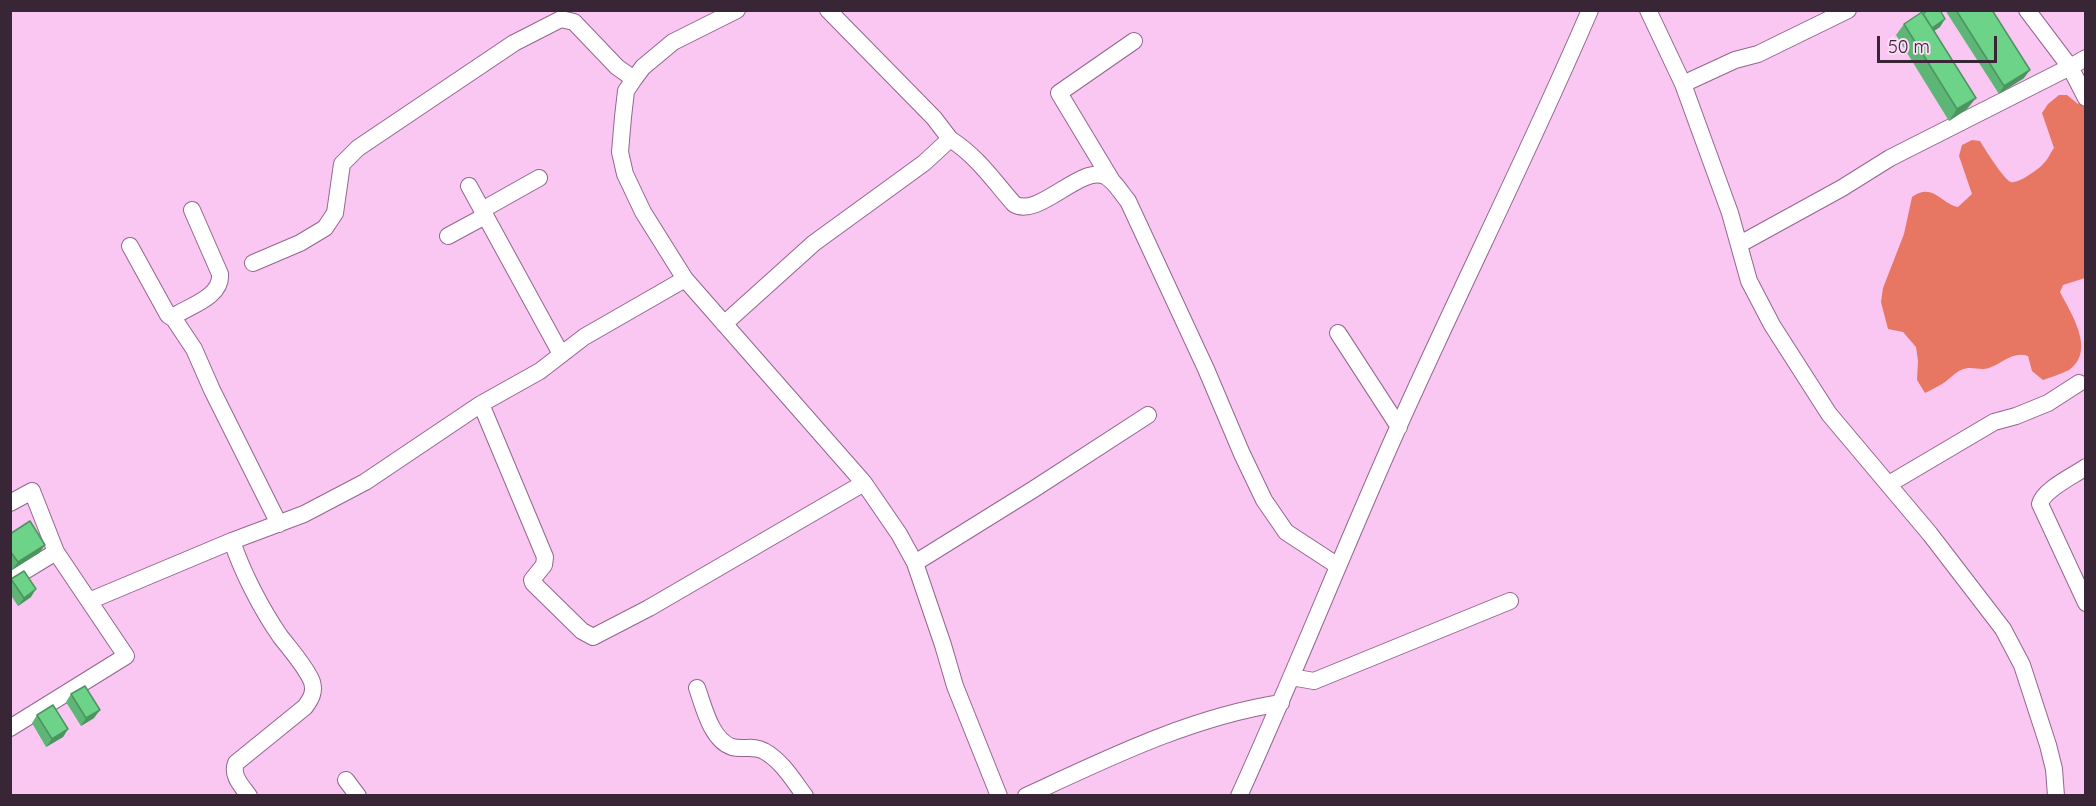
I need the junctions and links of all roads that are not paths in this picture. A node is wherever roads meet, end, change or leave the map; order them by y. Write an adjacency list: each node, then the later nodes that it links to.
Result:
1 (737, 10): 10 (street)
2 (828, 10): 13 (street)
3 (1590, 10): 31 (street)
4 (1648, 10): 11 (street)
5 (1848, 10): 11 (street)
6 (2028, 10): 9 (street)
7 (1134, 41): 15 (street)
8 (2085, 58): 9 (street)
9 (2070, 67): 12 (street); 20 (street)
10 (634, 79): 22 (street); 23 (street)
11 (1683, 84): 20 (street)
12 (2085, 98)
13 (950, 139): 15 (street); 25 (street)
14 (539, 178): 18 (street)
15 (1112, 181): 40 (street)
16 (469, 186): 18 (street)
17 (192, 210): 24 (street)
18 (484, 213): 19 (street); 27 (street)
19 (448, 236)
20 (1740, 244): 34 (street)
21 (130, 246): 24 (street)
22 (252, 263)
23 (685, 279): 25 (street); 27 (street)
24 (174, 319): 36 (street)
25 (724, 324): 33 (street)
26 (1338, 333): 31 (street)
27 (561, 354): 29 (street)
28 (2079, 383): 34 (street)
29 (481, 404): 33 (street); 36 (street)
30 (1148, 415): 39 (street)
31 (1399, 427): 40 (street)
32 (2085, 467): 44 (street)
33 (864, 483): 39 (street)
34 (1889, 484): 56 (street)
35 (10, 503): 38 (street)
36 (279, 524): 37 (street)
37 (232, 541): 42 (street); 50 (street)
38 (56, 552): 41 (street); 42 (street)
39 (915, 563): 53 (street)
40 (1338, 566): 45 (street)
41 (10, 580)
42 (90, 601): 48 (street)
43 (1510, 601): 45 (street)
44 (2085, 603)
45 (1292, 677): 47 (street)
46 (698, 688): 52 (street)
47 (1281, 703): 54 (street); 55 (street)
48 (10, 728)
49 (346, 780): 51 (street)
50 (249, 795)
51 (358, 795)
52 (805, 795)
53 (999, 795)
54 (1026, 795)
55 (1239, 795)
56 (2056, 795)

